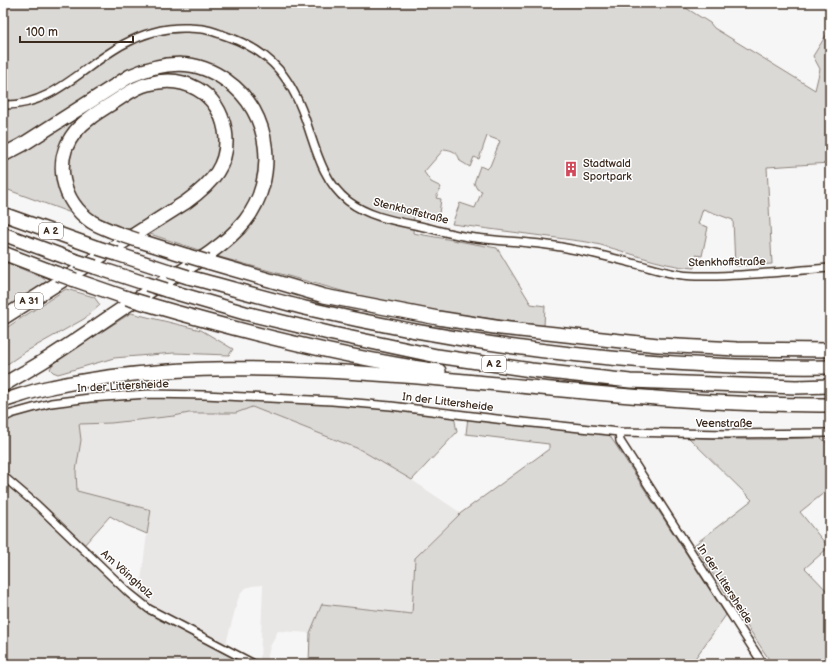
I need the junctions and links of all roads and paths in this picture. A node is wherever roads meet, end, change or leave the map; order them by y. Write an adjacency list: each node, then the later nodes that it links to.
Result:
1 (3, 105): 6 (street, Stenkhoffstraße)
2 (3, 155): 13 (highway)
3 (3, 214): 10 (highway, A 2, bridge)
4 (3, 234): 14 (highway, A 2, bridge)
5 (3, 253): 7 (highway)
6 (830, 268)
7 (57, 279): 8 (highway, A 31); 9 (highway, bridge); 15 (highway, bridge)
8 (3, 318)
9 (544, 333): 10 (highway); 11 (highway)
10 (444, 336): 12 (highway, A 2)
11 (830, 350)
12 (830, 367)
13 (3, 385)
14 (830, 386)
15 (606, 394): 16 (highway); 17 (highway)
16 (3, 401)
17 (830, 405)
18 (3, 418): 19 (street, In der Littersheide)
19 (619, 432): 20 (street, Veenstraße); 23 (street, In der Littersheide)
20 (830, 433)
21 (3, 476): 22 (street, Am Vöingholz)
22 (254, 664)
23 (763, 664)

